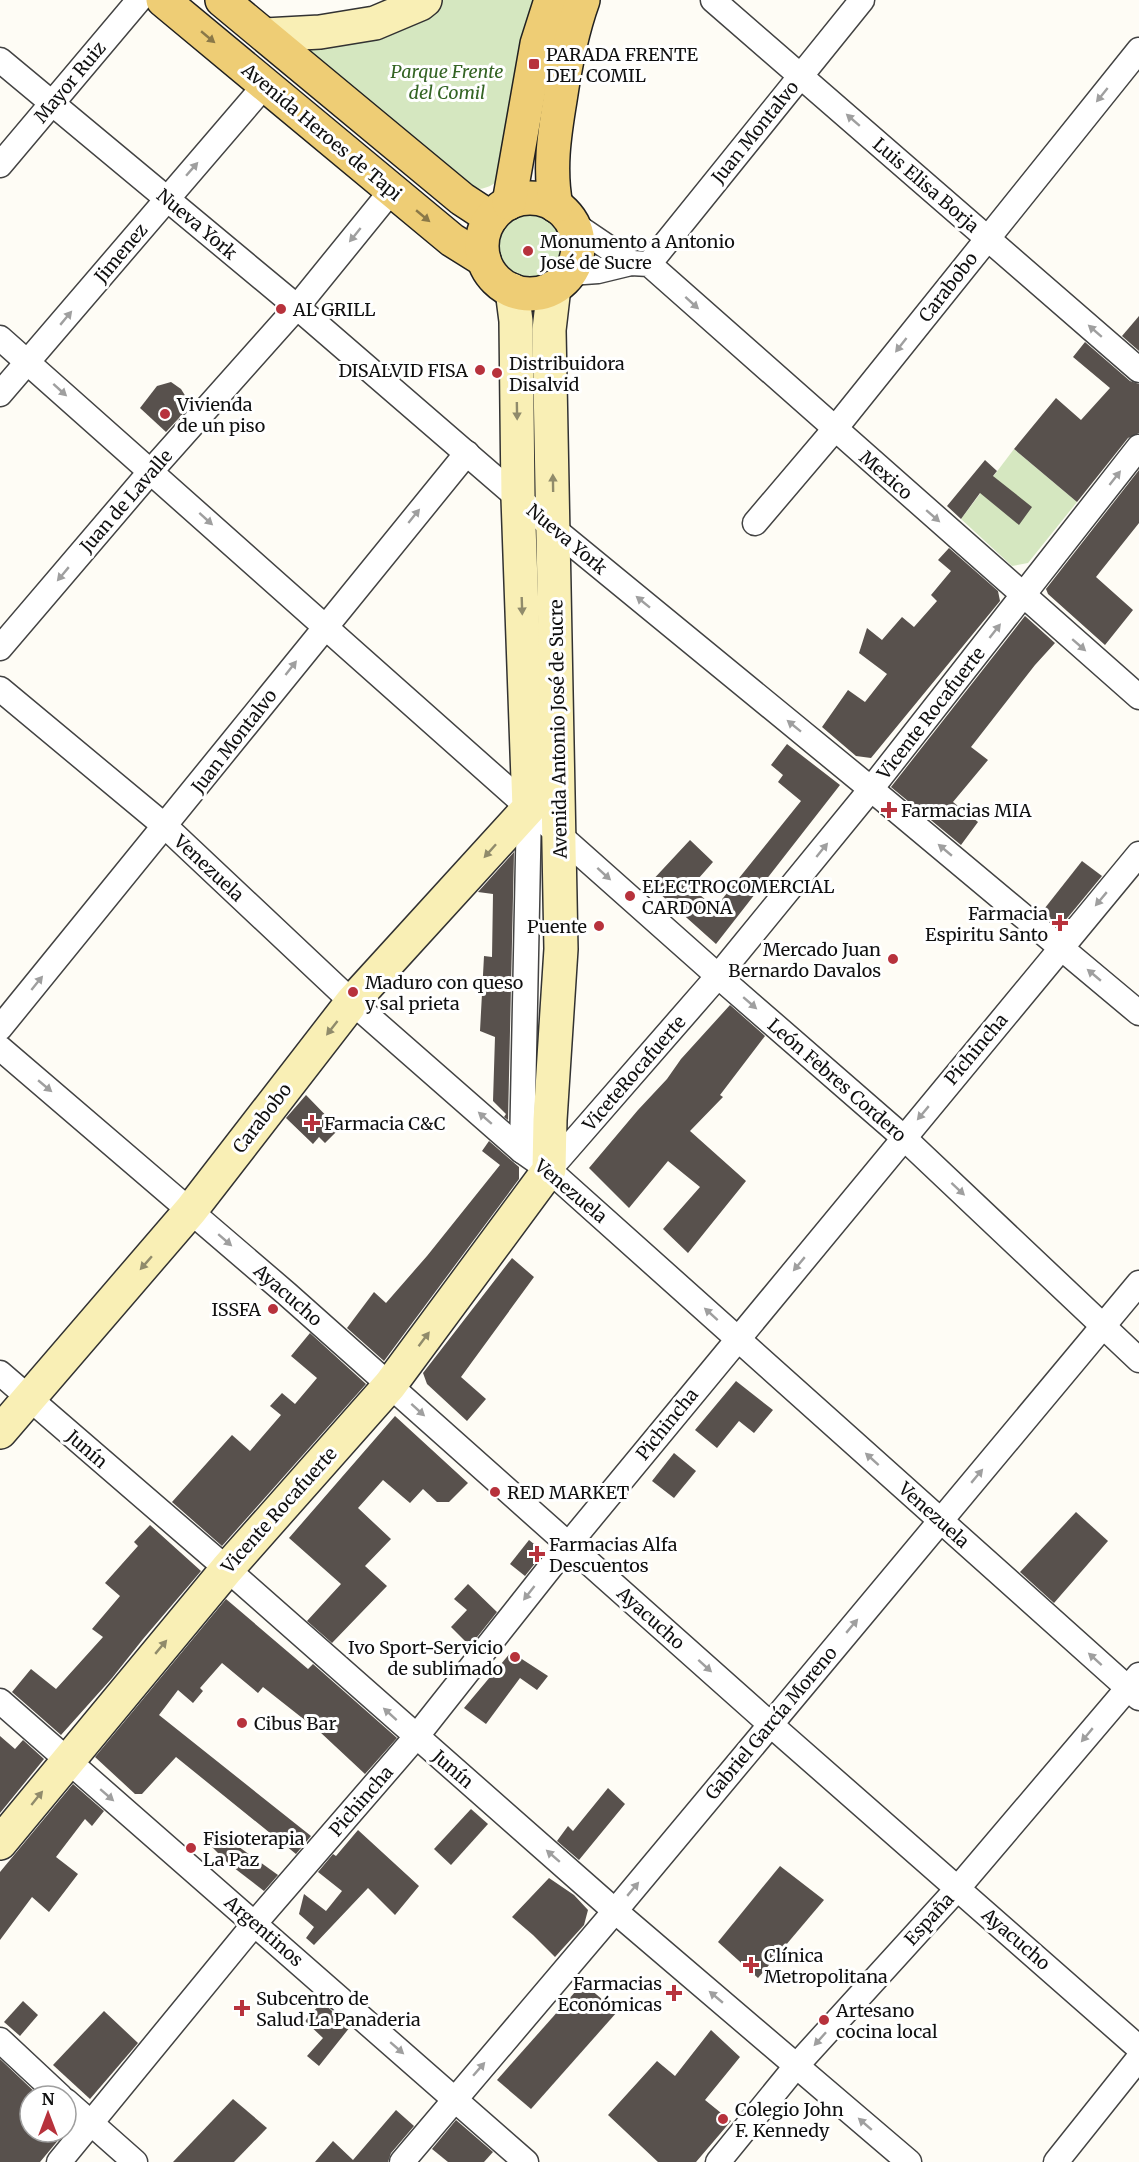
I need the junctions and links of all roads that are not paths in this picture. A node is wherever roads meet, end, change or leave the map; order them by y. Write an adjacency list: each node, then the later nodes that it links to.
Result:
1 (139, 0): 14 (street, Mayor Ruiz)
2 (163, 0): 13 (main road, Avenida Heroes de Tapi, one-way to 13)
3 (222, 0): 9 (main road, Avenida Heroes de Tapi)
4 (425, 0): 9 (main road)
5 (551, 0): 18 (main road)
6 (583, 0): 20 (main road)
7 (713, 0): 12 (street, Luis Elisa Borja)
8 (861, 0): 12 (street, Juan Montalvo)
9 (265, 35): 17 (main road, Avenida Heroes de Tapi)
10 (1139, 50): 21 (street, Carabobo, one-way to 21)
11 (0, 60): 14 (street, Nueva York)
12 (801, 75): 21 (street, Luis Elisa Borja, one-way to 12); 23 (street, Juan Montalvo)
13 (265, 85): 16 (main road, Avenida Heroes de Tapi); 19 (street, Jimenez, one-way to 13)
14 (52, 103): 15 (street, Mayor Ruiz); 19 (street, Nueva York)
15 (0, 165)
16 (392, 190): 22 (main road, Avenida Heroes de Tapi, one-way to 22); 26 (street, Juan de Lavalle, one-way to 26)
17 (453, 192): 18 (main road, Avenida Heroes de Tapi); 18 (main road)
18 (505, 198): 20 (main road); 22 (main road)
19 (167, 199): 26 (street, Nueva York); 28 (street, Jimenez, one-way to 19)
20 (564, 214): 23 (street, Mexico); 24 (main road)
21 (986, 238): 29 (street, Luis Elisa Borja, one-way to 21); 31 (street, Carabobo, one-way to 31)
22 (484, 260): 25 (main road)
23 (640, 263): 24 (street); 31 (street, Mexico, one-way to 31)
24 (562, 280): 25 (main road); 37 (main road, Avenida Antonio José de Sucre, one-way to 24)
25 (512, 290): 35 (main road, Avenida Antonio José de Sucre, one-way to 35)
26 (297, 307): 33 (street, Nueva York); 34 (street, Juan de Lavalle)
27 (0, 338): 28 (street, León Febres Cordero)
28 (28, 361): 30 (street, Jimenez); 34 (street, León Febres Cordero, one-way to 34)
29 (1139, 370)
30 (0, 394)
31 (834, 430): 36 (street, Carabobo); 38 (street, Mexico, one-way to 38)
32 (1139, 447): 38 (street, Vicente Rocafuerte, one-way to 32)
33 (466, 453): 35 (street, Nueva York); 39 (street, Juan Montalvo, one-way to 33)
34 (151, 471): 39 (street, León Febres Cordero, one-way to 39); 40 (street, Juan de Lavalle, one-way to 40)
35 (519, 498): 37 (street, Nueva York); 44 (main road, Avenida Antonio José de Sucre, one-way to 44)
36 (755, 522)
37 (554, 529): 43 (street, Nueva York, one-way to 37); 46 (main road, Avenida Antonio José de Sucre)
38 (1023, 596): 42 (street, Mexico, one-way to 42); 43 (street, Vicente Rocafuerte, one-way to 38)
39 (325, 626): 44 (street, León Febres Cordero); 45 (street, Juan Montalvo, one-way to 39)
40 (0, 648)
41 (0, 689): 45 (street, Venezuela)
42 (1139, 697)
43 (871, 789): 48 (street, Nueva York, one-way to 43); 49 (street, Vicente Rocafuerte, one-way to 43)
44 (529, 808): 46 (street, León Febres Cordero); 50 (main road, Carabobo, one-way to 50); 55 (street, Avenida Antonio José de Sucre)
45 (165, 827): 50 (street, Venezuela); 52 (street, Juan Montalvo, one-way to 45)
46 (560, 835): 49 (street, León Febres Cordero, one-way to 49); 56 (main road, Avenida Antonio José de Sucre)
47 (1139, 854): 48 (street, Pichincha, one-way to 48)
48 (1060, 947): 51 (street, Nueva York, one-way to 48); 54 (street, Pichincha, one-way to 54)
49 (718, 976): 54 (street, León Febres Cordero, one-way to 54); 56 (street, ViceteRocafuerte)
50 (352, 1002): 55 (street, Venezuela, one-way to 50); 57 (main road, Carabobo, one-way to 57)
51 (1139, 1013)
52 (0, 1028)
53 (0, 1048): 57 (street, Ayacucho, one-way to 57)
54 (903, 1137): 59 (street, León Febres Cordero, one-way to 59); 60 (street, Pichincha, one-way to 60)
55 (522, 1151): 56 (street, Venezuela)
56 (549, 1170): 60 (street, Venezuela, one-way to 56); 63 (main road, Vicente Rocafuerte, one-way to 56)
57 (191, 1210): 63 (street, Ayacucho, one-way to 63); 64 (main road, Carabobo, one-way to 64)
58 (1139, 1283): 59 (street, Gabriel García Moreno)
59 (1103, 1326): 61 (street, León Febres Cordero); 66 (street, Gabriel García Moreno, one-way to 59)
60 (738, 1338): 66 (street, Venezuela, one-way to 60); 67 (street, Pichincha)
61 (1139, 1360)
62 (0, 1373): 64 (street, Junín)
63 (390, 1385): 67 (street, Ayacucho, one-way to 67); 68 (main road, Vicente Rocafuerte)
64 (29, 1399): 65 (main road, Carabobo); 68 (street, Junín)
65 (0, 1432)
66 (940, 1521): 69 (street, Venezuela, one-way to 66); 71 (street, Gabriel García Moreno, one-way to 66)
67 (568, 1545): 71 (street, Ayacucho, one-way to 71); 72 (street, Pichincha, one-way to 72)
68 (227, 1569): 72 (street, Junín, one-way to 68); 73 (main road, Vicente Rocafuerte, one-way to 68)
69 (1135, 1687): 75 (street, España, one-way to 75)
70 (0, 1701): 73 (street, Argentinos)
71 (770, 1724): 75 (street, Ayacucho); 76 (street, Gabriel García Moreno, one-way to 71)
72 (416, 1737): 76 (street, Junín, one-way to 72); 77 (street, Pichincha)
73 (68, 1760): 74 (main road, Vicente Rocafuerte, one-way to 73); 77 (street, Argentinos, one-way to 77)
74 (0, 1843)
75 (958, 1888): 79 (street, Ayacucho); 81 (street, España, one-way to 81)
76 (615, 1911): 81 (street, Junín, one-way to 76); 83 (street, Gabriel García Moreno, one-way to 76)
77 (255, 1923): 83 (street, Argentinos, one-way to 83); 85 (street, Pichincha)
78 (0, 2040): 82 (street)
79 (1139, 2048)
80 (1139, 2058): 92 (street)
81 (796, 2065): 90 (street, España); 91 (street, Junín, one-way to 81)
82 (47, 2084)
83 (454, 2098): 88 (street, Gabriel García Moreno); 89 (street, Argentinos)
84 (78, 2112): 85 (street)
85 (91, 2124): 86 (street, Pichincha); 87 (street)
86 (59, 2162)
87 (135, 2162)
88 (402, 2162)
89 (526, 2162)
90 (718, 2162)
91 (909, 2162)
92 (1056, 2162)

